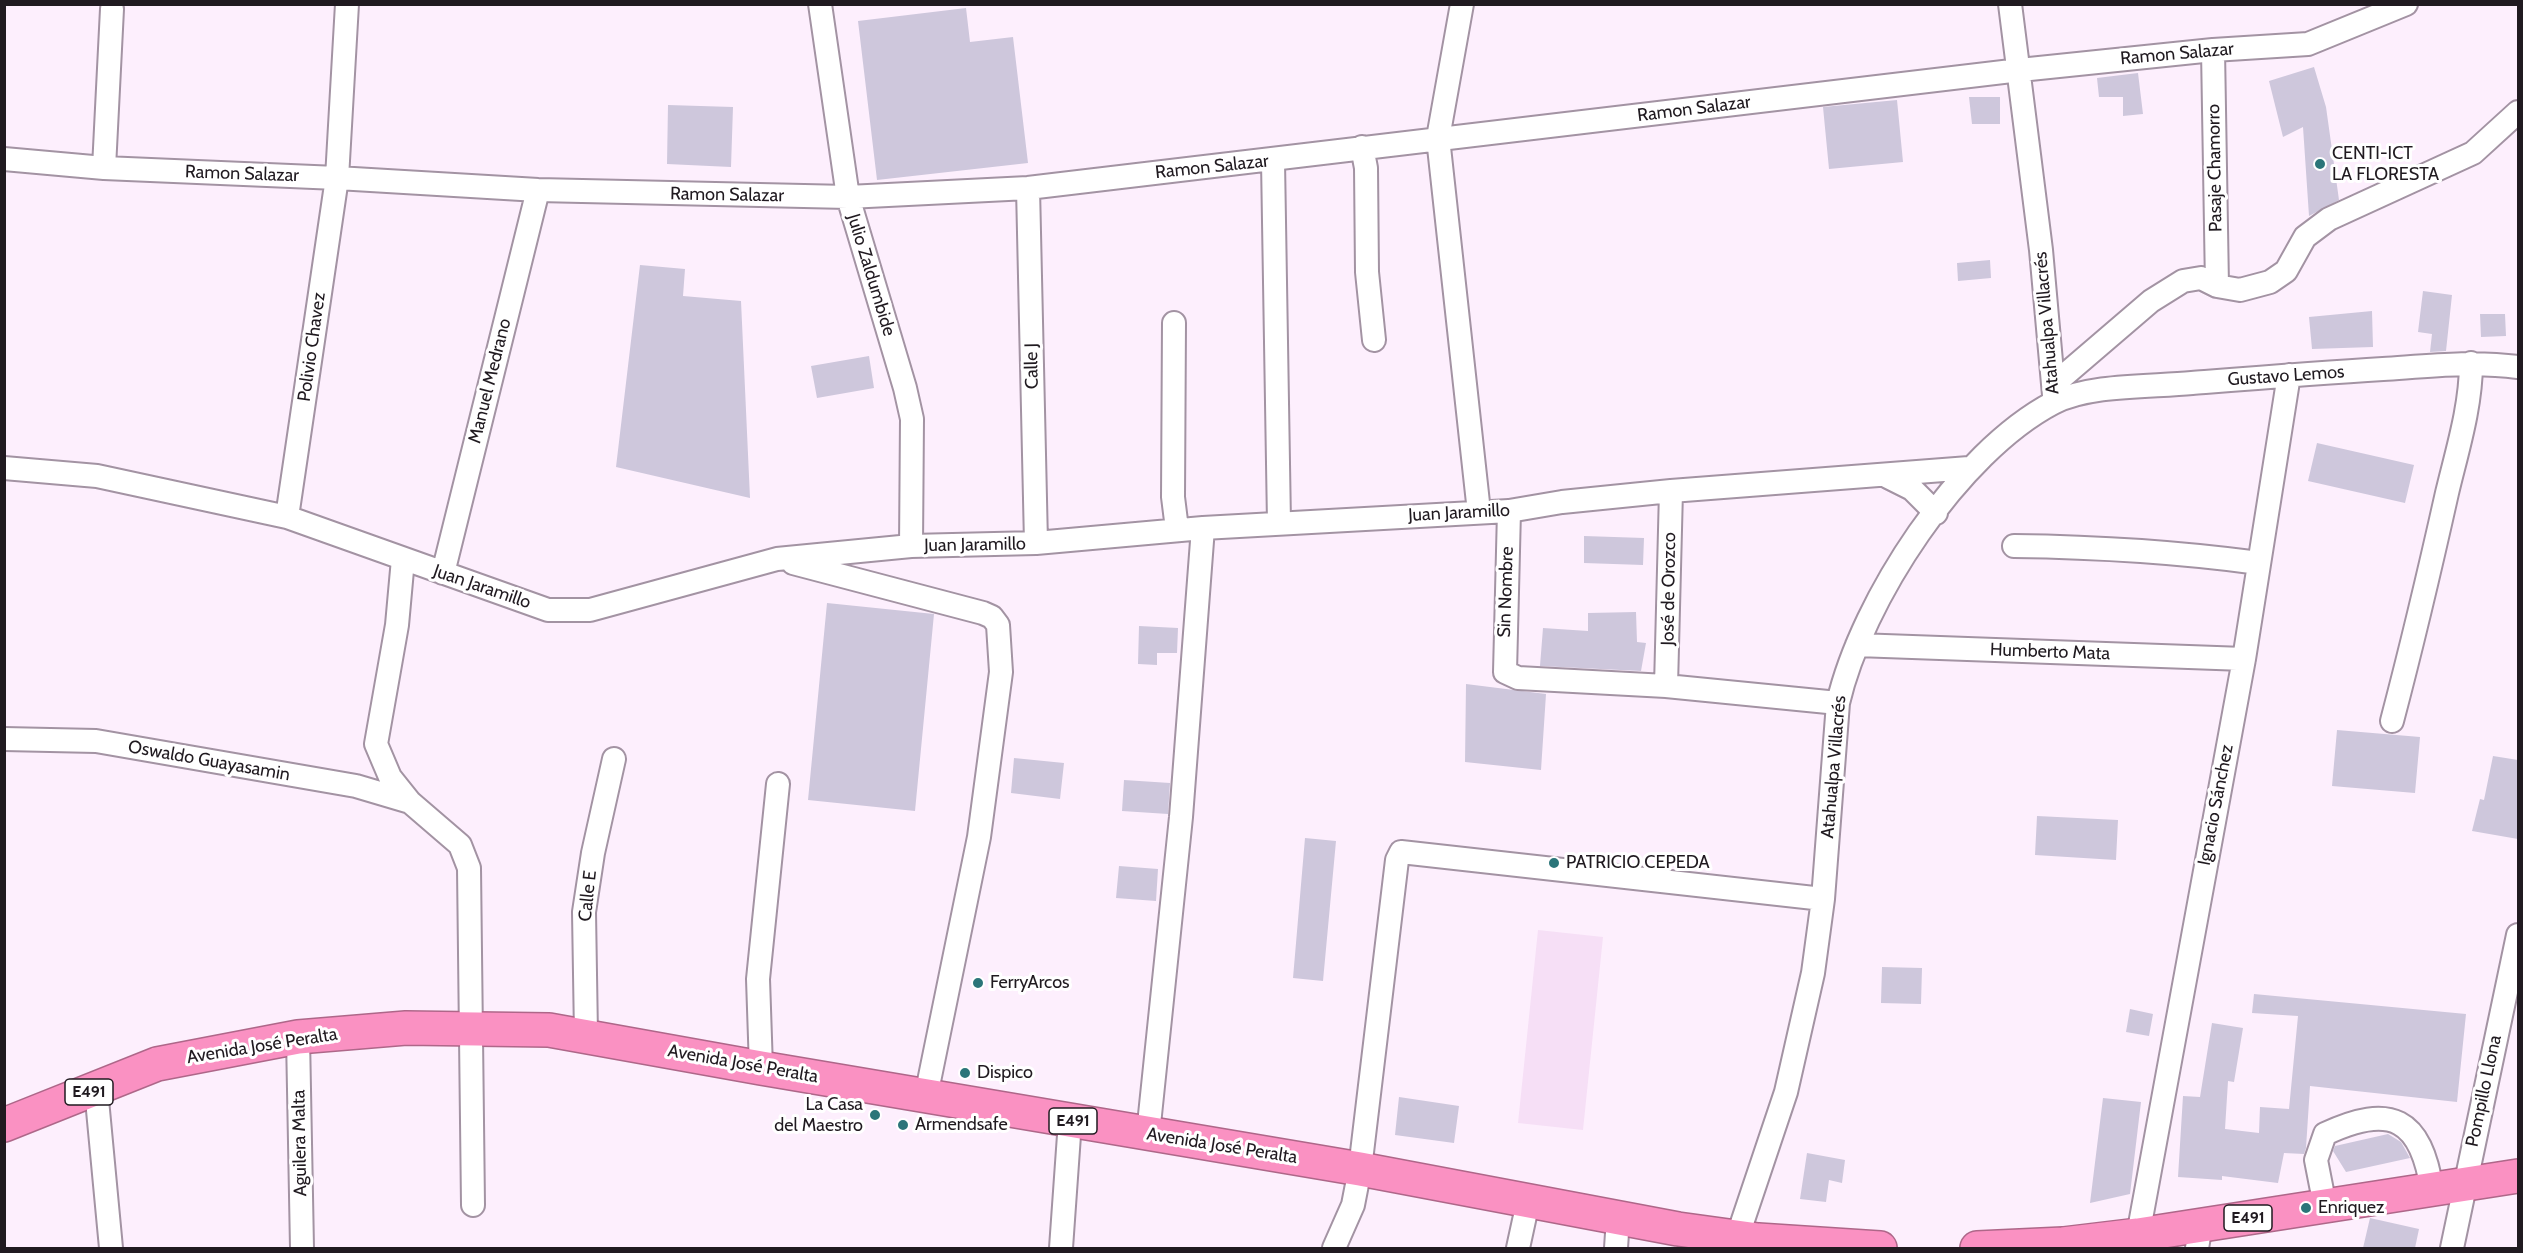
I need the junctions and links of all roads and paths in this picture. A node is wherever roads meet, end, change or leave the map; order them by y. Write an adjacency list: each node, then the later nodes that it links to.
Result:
1 (347, 4): 15 (street, Polivio Chavez)
2 (820, 4): 18 (street, Julio Zaldumbide)
3 (1462, 4): 10 (street)
4 (2010, 4): 8 (street, Atahualpa Villacrés)
5 (2406, 4): 7 (street, Ramon Salazar)
6 (112, 9): 14 (street)
7 (2213, 50): 8 (street, Ramon Salazar); 19 (street, Pasaje Chamorro)
8 (2020, 70): 10 (street, Ramon Salazar); 25 (street, Atahualpa Villacrés)
9 (2518, 112): 19 (street)
10 (1438, 138): 11 (street, Ramon Salazar); 31 (street)
11 (1362, 147): 13 (street, Ramon Salazar); 21 (street)
12 (4, 159): 14 (street, Ramon Salazar)
13 (1273, 161): 16 (street, Ramon Salazar); 34 (street)
14 (104, 168): 15 (street, Ramon Salazar)
15 (337, 178): 17 (street, Ramon Salazar); 33 (street, Polivio Chavez)
16 (1028, 188): 18 (street, Ramon Salazar); 37 (street, Calle J)
17 (538, 190): 18 (street, Ramon Salazar); 43 (street, Manuel Medrano)
18 (848, 197): 38 (street, Julio Zaldumbide)
19 (2217, 286): 25 (street)
20 (1174, 322): 36 (street)
21 (1374, 340)
22 (2471, 363): 23 (street, Gustavo Lemos); 24 (street, Gustavo Lemos); 48 (street)
23 (2518, 367)
24 (2289, 375): 25 (street, Gustavo Lemos); 42 (street, Ignacio Sánchez)
25 (2054, 394): 27 (street, Atahualpa Villacrés)
26 (4, 468): 33 (street, Juan Jaramillo)
27 (1969, 468): 28 (street, Juan Jaramillo); 32 (street, Atahualpa Villacrés)
28 (1888, 477): 29 (street, Juan Jaramillo); 32 (street)
29 (1671, 491): 30 (street, Juan Jaramillo); 46 (street, José de Orozco)
30 (1509, 511): 31 (street, Juan Jaramillo); 46 (street, Sin Nombre)
31 (1479, 512): 34 (street, Juan Jaramillo)
32 (1936, 513): 44 (street, Atahualpa Villacrés)
33 (287, 517): 40 (street, Juan Jaramillo)
34 (1279, 523): 35 (street, Juan Jaramillo)
35 (1203, 528): 36 (street, Juan Jaramillo); 63 (street)
36 (1177, 530): 37 (street, Juan Jaramillo)
37 (1036, 543): 38 (street, Juan Jaramillo)
38 (911, 546): 41 (street, Juan Jaramillo)
39 (2014, 546): 42 (street)
40 (403, 559): 43 (street, Juan Jaramillo); 52 (street)
41 (777, 559): 43 (street, Juan Jaramillo); 60 (street)
42 (2259, 563): 45 (street, Ignacio Sánchez)
43 (443, 573)
44 (1857, 645): 45 (street, Humberto Mata); 47 (street, Atahualpa Villacrés)
45 (2244, 659): 74 (street, Ignacio Sánchez)
46 (1666, 687): 47 (street)
47 (1838, 703): 53 (street, Atahualpa Villacrés)
48 (2392, 721)
49 (4, 739): 52 (street, Oswaldo Guayasamin)
50 (614, 759): 56 (street, Calle E)
51 (778, 784): 58 (street)
52 (410, 802): 55 (street)
53 (1823, 898): 64 (street); 72 (street, Atahualpa Villacrés)
54 (2518, 935): 66 (street, Pompillo Llona)
55 (472, 1029): 56 (highway, Avenida José Peralta / E491); 57 (highway, Avenida José Peralta / E491); 68 (street)
56 (586, 1035): 58 (highway, Avenida José Peralta / E491)
57 (298, 1037): 59 (highway, Avenida José Peralta / E491); 76 (street, Aguilera Malta)
58 (761, 1068): 60 (highway, Avenida José Peralta / E491)
59 (96, 1089): 62 (highway, Avenida José Peralta / E491); 75 (street)
60 (926, 1096): 61 (highway, Avenida José Peralta / E491)
61 (1070, 1121): 63 (highway, Avenida José Peralta / E491); 77 (street)
62 (4, 1125)
63 (1148, 1134): 64 (highway, Avenida José Peralta / E491)
64 (1360, 1169): 67 (highway, Avenida José Peralta / E491); 78 (street)
65 (2518, 1176): 66 (highway, E491)
66 (2448, 1188): 69 (highway, E491); 69 (street); 82 (street, Pompillo Llona)
67 (1528, 1202): 70 (highway, Avenida José Peralta / E491); 79 (street)
68 (473, 1205)
69 (2325, 1206): 71 (highway, E491)
70 (1617, 1233): 73 (highway, Avenida José Peralta / E491)
71 (2199, 1237): 74 (highway, E491)
72 (1737, 1238): 73 (highway, Avenida José Peralta / E491); 80 (highway, Avenida José Peralta / E491)
73 (1679, 1239)
74 (2127, 1240): 81 (highway, E491)
75 (111, 1248)
76 (302, 1248)
77 (1061, 1248)
78 (1334, 1248)
79 (1518, 1248)
80 (1880, 1248)
81 (1977, 1248)
82 (2452, 1248)

